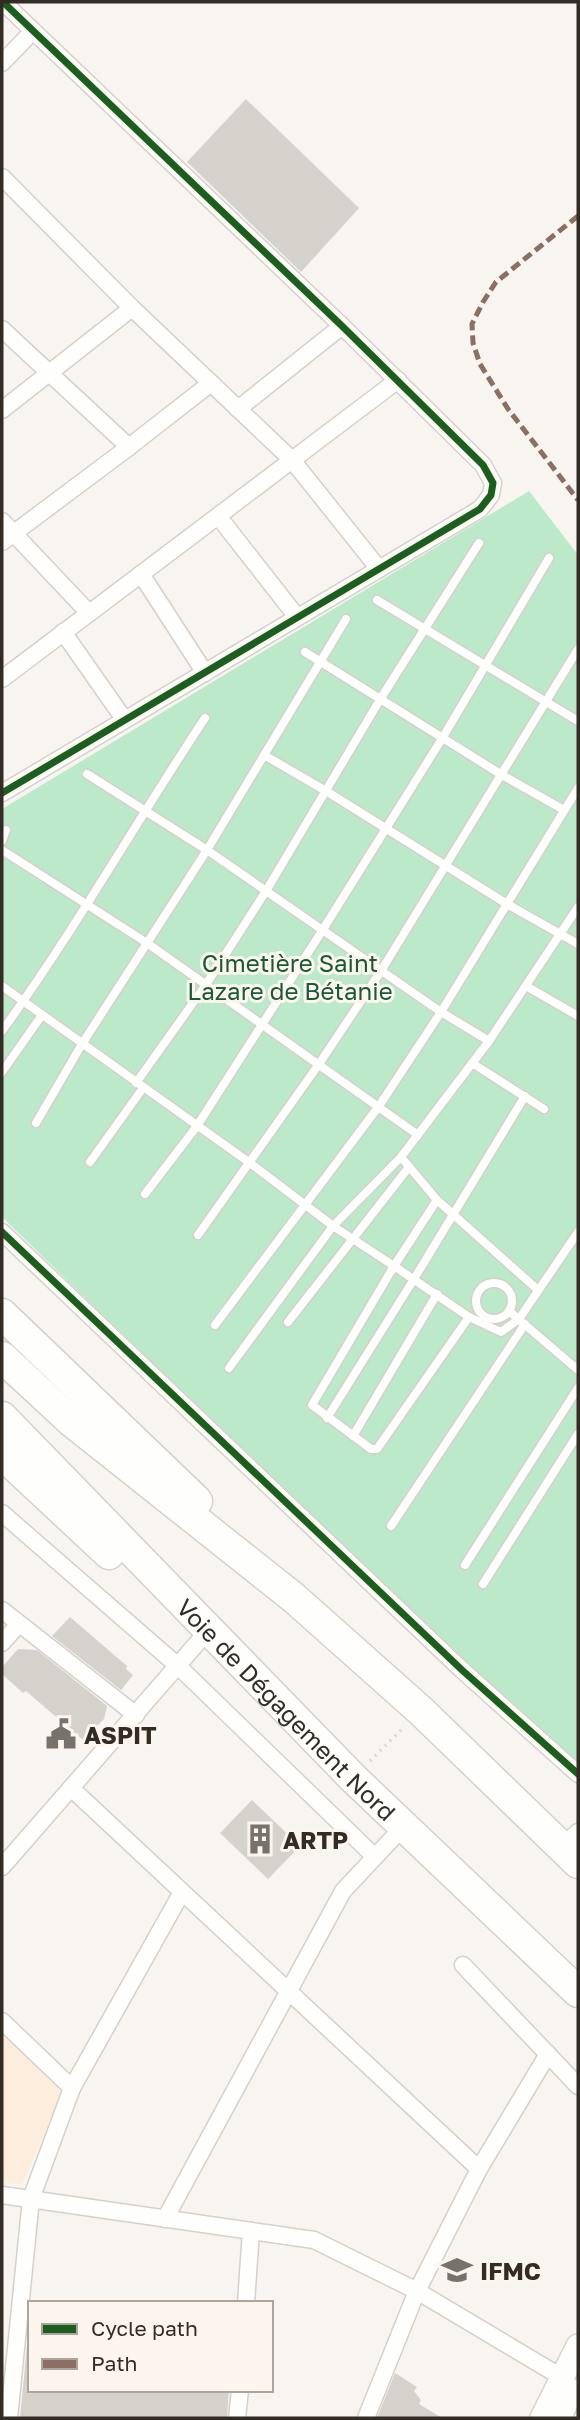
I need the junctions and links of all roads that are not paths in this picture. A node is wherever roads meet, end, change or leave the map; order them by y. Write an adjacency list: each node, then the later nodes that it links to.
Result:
1 (3, 2): 2 (street)
2 (33, 31): 3 (street); 6 (street)
3 (2, 63)
4 (2, 177): 5 (street)
5 (132, 308): 8 (street); 10 (street)
6 (342, 326): 9 (street); 11 (street)
7 (2, 329): 8 (street)
8 (51, 373): 12 (street); 13 (street)
9 (398, 380): 14 (street); 20 (street)
10 (211, 383): 11 (street); 13 (street)
11 (238, 409): 14 (street)
12 (2, 410)
13 (129, 447): 17 (street)
14 (292, 460): 15 (street); 20 (street)
15 (218, 516): 21 (street); 24 (street)
16 (2, 521): 17 (street)
17 (8, 537): 23 (street)
18 (479, 543): 26 (lane)
19 (549, 558): 31 (lane)
20 (379, 569): 24 (street)
21 (141, 574): 23 (street); 32 (street)
22 (377, 600): 26 (lane)
23 (89, 613): 27 (street)
24 (297, 617): 32 (street)
25 (346, 619): 30 (lane)
26 (426, 628): 31 (lane); 34 (lane)
27 (63, 632): 33 (street); 37 (street)
28 (578, 649): 35 (lane)
29 (305, 652): 30 (lane)
30 (321, 662): 34 (lane); 40 (lane)
31 (486, 664): 35 (lane); 39 (lane)
32 (205, 673): 37 (street)
33 (2, 678)
34 (381, 698): 39 (lane); 44 (lane)
35 (547, 702): 38 (lane); 42 (lane)
36 (205, 718): 46 (lane)
37 (124, 719): 45 (street)
38 (578, 722)
39 (443, 737): 42 (lane); 48 (lane)
40 (264, 755): 44 (lane); 52 (lane)
41 (87, 774): 46 (lane)
42 (502, 775): 47 (lane); 53 (lane)
43 (578, 788): 47 (lane)
44 (326, 791): 48 (lane); 54 (lane)
45 (2, 793)
46 (144, 810): 52 (lane); 56 (lane)
47 (564, 810): 55 (lane)
48 (385, 828): 53 (lane); 58 (lane)
49 (6, 830): 50 (lane)
50 (2, 841)
51 (2, 850): 56 (lane)
52 (207, 850): 54 (lane); 60 (lane)
53 (447, 866): 55 (lane); 62 (lane)
54 (265, 891): 58 (lane); 64 (lane)
55 (507, 904): 59 (lane); 67 (lane)
56 (87, 906): 60 (lane); 66 (lane)
57 (578, 906): 59 (lane)
58 (322, 931): 62 (lane); 70 (lane)
59 (562, 934): 61 (lane); 65 (lane)
60 (147, 943): 64 (lane); 73 (lane)
61 (578, 944)
62 (381, 971): 67 (lane); 75 (lane)
63 (2, 986): 66 (lane)
64 (205, 986): 70 (lane); 77 (lane)
65 (526, 986): 69 (lane); 72 (lane)
66 (23, 1001): 68 (lane); 71 (lane)
67 (441, 1012): 72 (lane); 79 (lane)
68 (42, 1015): 73 (lane); 76 (lane)
69 (578, 1016)
70 (262, 1024): 75 (lane); 82 (lane)
71 (2, 1031)
72 (489, 1041): 74 (lane)
73 (82, 1044): 77 (lane); 81 (lane)
74 (472, 1063): 78 (lane); 83 (lane)
75 (319, 1064): 79 (lane); 86 (lane)
76 (2, 1072)
77 (140, 1086): 82 (lane); 85 (lane)
78 (525, 1096): 80 (lane); 91 (lane)
79 (379, 1107): 83 (lane); 90 (lane)
80 (544, 1109)
81 (36, 1122)
82 (197, 1126): 86 (lane); 88 (lane)
83 (418, 1135): 84 (lane)
84 (401, 1157): 87 (lane); 92 (lane)
85 (90, 1162)
86 (250, 1163): 90 (lane); 95 (lane)
87 (409, 1167): 89 (lane); 96 (lane)
88 (145, 1194)
89 (437, 1200): 91 (lane); 99 (lane)
90 (305, 1205): 92 (lane); 108 (lane)
91 (453, 1215): 100 (lane); 101 (lane)
92 (333, 1226): 96 (lane); 110 (lane)
93 (2, 1232): 130 (street)
94 (578, 1232): 97 (lane)
95 (198, 1235)
96 (352, 1238): 99 (lane); 106 (lane)
97 (568, 1249): 98 (lane); 101 (lane)
98 (578, 1256)
99 (394, 1266): 100 (lane); 114 (lane)
100 (414, 1279): 102 (lane); 114 (lane)
101 (538, 1290): 107 (lane)
102 (436, 1294): 105 (lane); 116 (lane)
103 (509, 1311): 103 (lane); 107 (lane)
104 (2, 1314): 122 (highway)
105 (469, 1317): 107 (lane); 116 (lane)
106 (288, 1322)
107 (522, 1322): 111 (lane); 119 (lane)
108 (215, 1325)
109 (2, 1357): 122 (highway)
110 (229, 1368)
111 (578, 1370)
112 (578, 1388): 120 (lane)
113 (2, 1418): 128 (highway, Voie de Dégagement Nord)
114 (327, 1418): 116 (lane)
115 (578, 1434): 121 (lane)
116 (353, 1436)
117 (2, 1454): 125 (highway)
118 (2, 1513): 127 (street)
119 (391, 1526)
120 (465, 1565)
121 (483, 1584)
122 (294, 1598): 133 (highway)
123 (2, 1610): 124 (street)
124 (19, 1624): 126 (street); 129 (street)
125 (200, 1641): 127 (street); 128 (highway)
126 (2, 1643)
127 (178, 1666): 129 (street); 134 (street)
128 (280, 1702): 132 (highway, Voie de Dégagement Nord)
129 (136, 1714): 131 (street)
130 (578, 1774)
131 (71, 1788): 135 (street); 136 (street)
132 (404, 1826): 134 (street); 139 (highway, Voie de Dégagement Nord)
133 (573, 1847)
134 (375, 1857): 138 (street)
135 (2, 1867)
136 (182, 1892): 138 (street); 143 (street)
137 (463, 1965): 141 (street)
138 (288, 1992): 144 (street); 147 (street)
139 (578, 1992)
140 (2, 2021): 143 (street)
141 (548, 2054): 142 (street); 144 (street)
142 (578, 2086)
143 (72, 2088): 146 (street)
144 (479, 2169): 149 (street)
145 (2, 2195): 146 (street)
146 (30, 2199): 147 (street); 151 (street)
147 (165, 2219): 148 (street)
148 (251, 2231): 149 (street); 150 (street)
149 (417, 2291): 153 (street); 157 (street)
150 (246, 2301)
151 (23, 2344): 155 (street)
152 (578, 2346): 153 (street)
153 (571, 2383): 158 (street); 159 (street)
154 (240, 2392): 156 (street)
155 (9, 2418)
156 (237, 2418)
157 (366, 2418)
158 (542, 2418)
159 (563, 2418)

